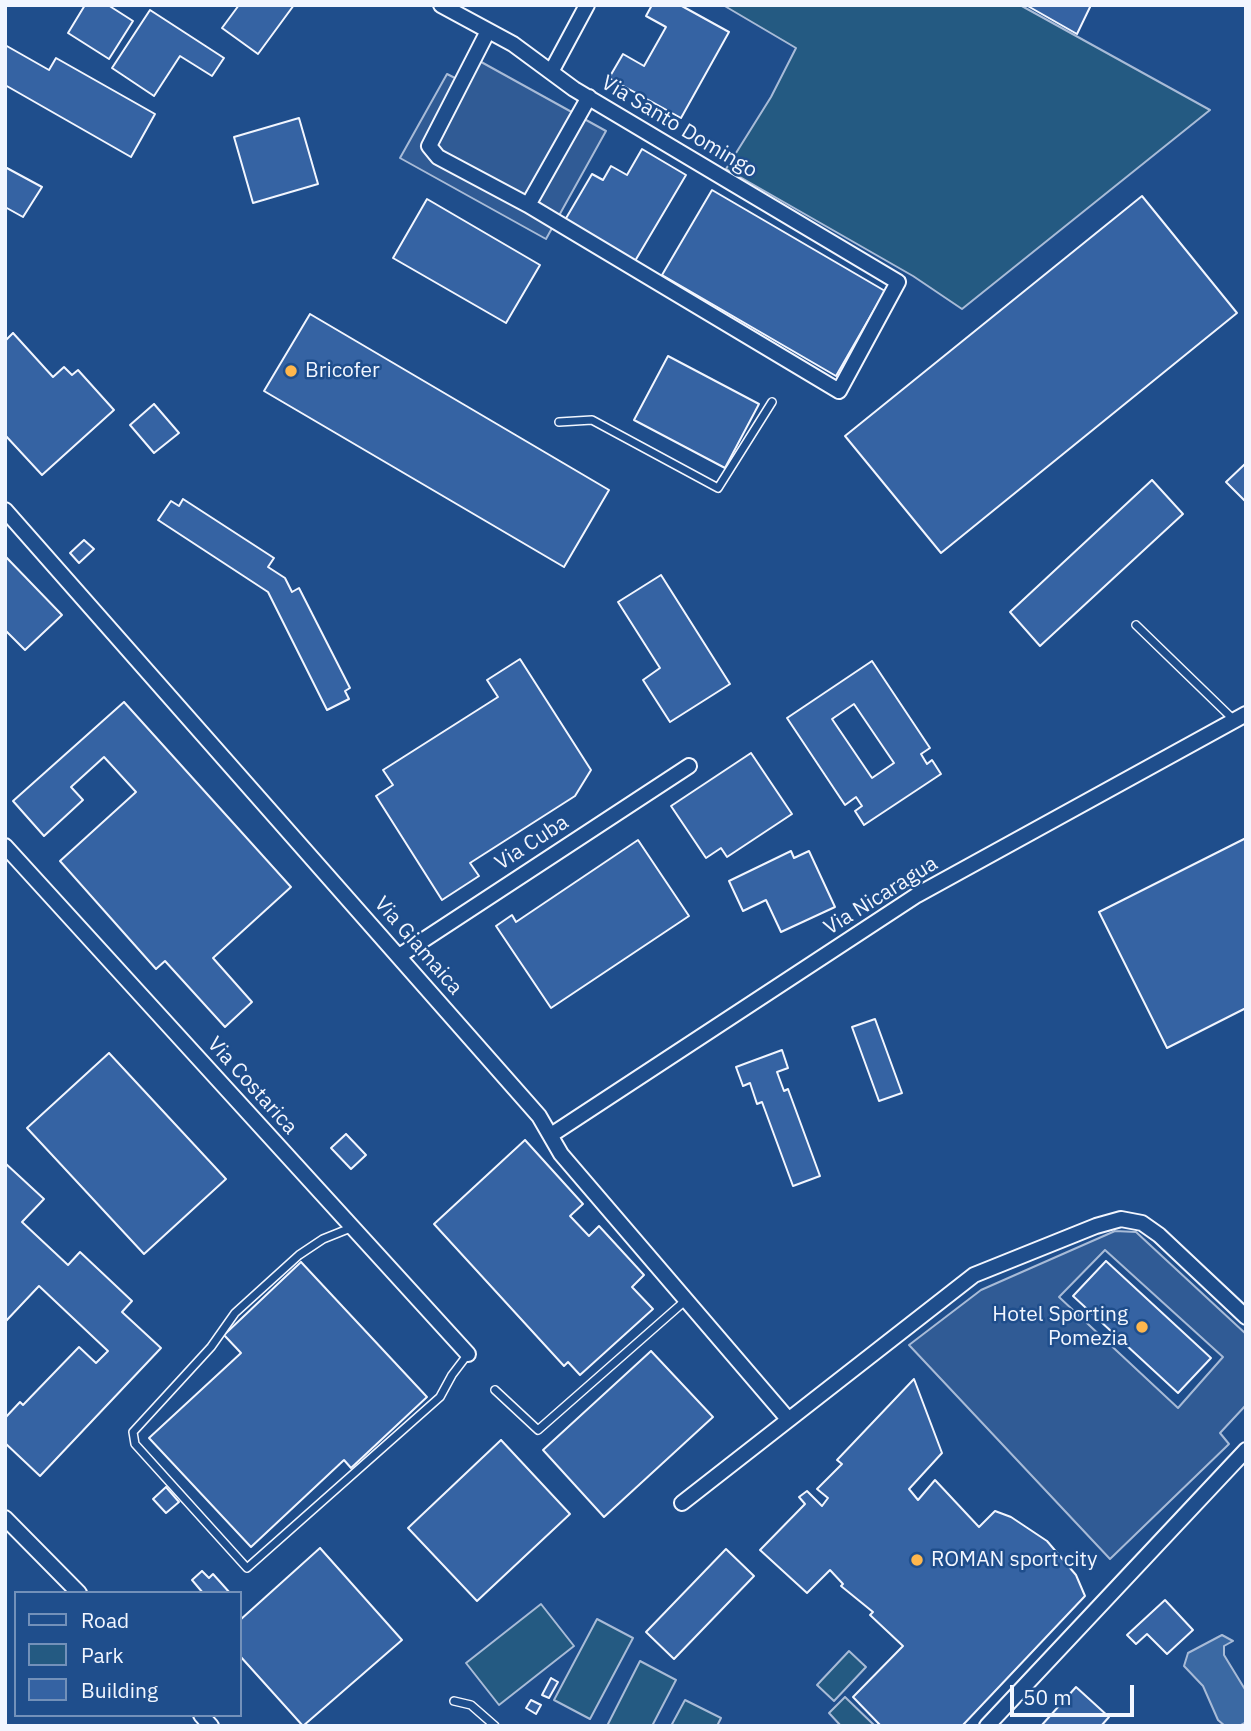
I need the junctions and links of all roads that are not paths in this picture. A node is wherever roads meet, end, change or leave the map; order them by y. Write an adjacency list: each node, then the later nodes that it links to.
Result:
1 (441, 5): 3 (street, Via Santo Domingo)
2 (587, 5): 4 (street)
3 (488, 31): 4 (street, Via Santo Domingo); 6 (street)
4 (551, 72): 5 (street, Via Santo Domingo)
5 (589, 97): 6 (street); 6 (street, Via Santo Domingo)
6 (528, 205)
7 (772, 402): 8 (lane)
8 (559, 422)
9 (5, 510): 14 (street, Via Giamaica)
10 (1136, 625): 11 (lane)
11 (1240, 717): 15 (street, Via Nicaragua)
12 (689, 766): 14 (street, Via Cuba)
13 (5, 846): 16 (street, Via Costarica)
14 (399, 956): 15 (street, Via Giamaica)
15 (551, 1135): 17 (street, Via Giamaica)
16 (352, 1227): 19 (street, Via Costarica); 19 (lane)
17 (686, 1300): 20 (lane); 21 (street, Via Giamaica)
18 (1246, 1317): 21 (street)
19 (468, 1354)
20 (495, 1390)
21 (788, 1419): 23 (street)
22 (1246, 1450): 28 (street)
23 (682, 1503)
24 (5, 1518): 25 (street)
25 (77, 1591)
26 (454, 1701): 27 (lane)
27 (495, 1726)
28 (987, 1726)

